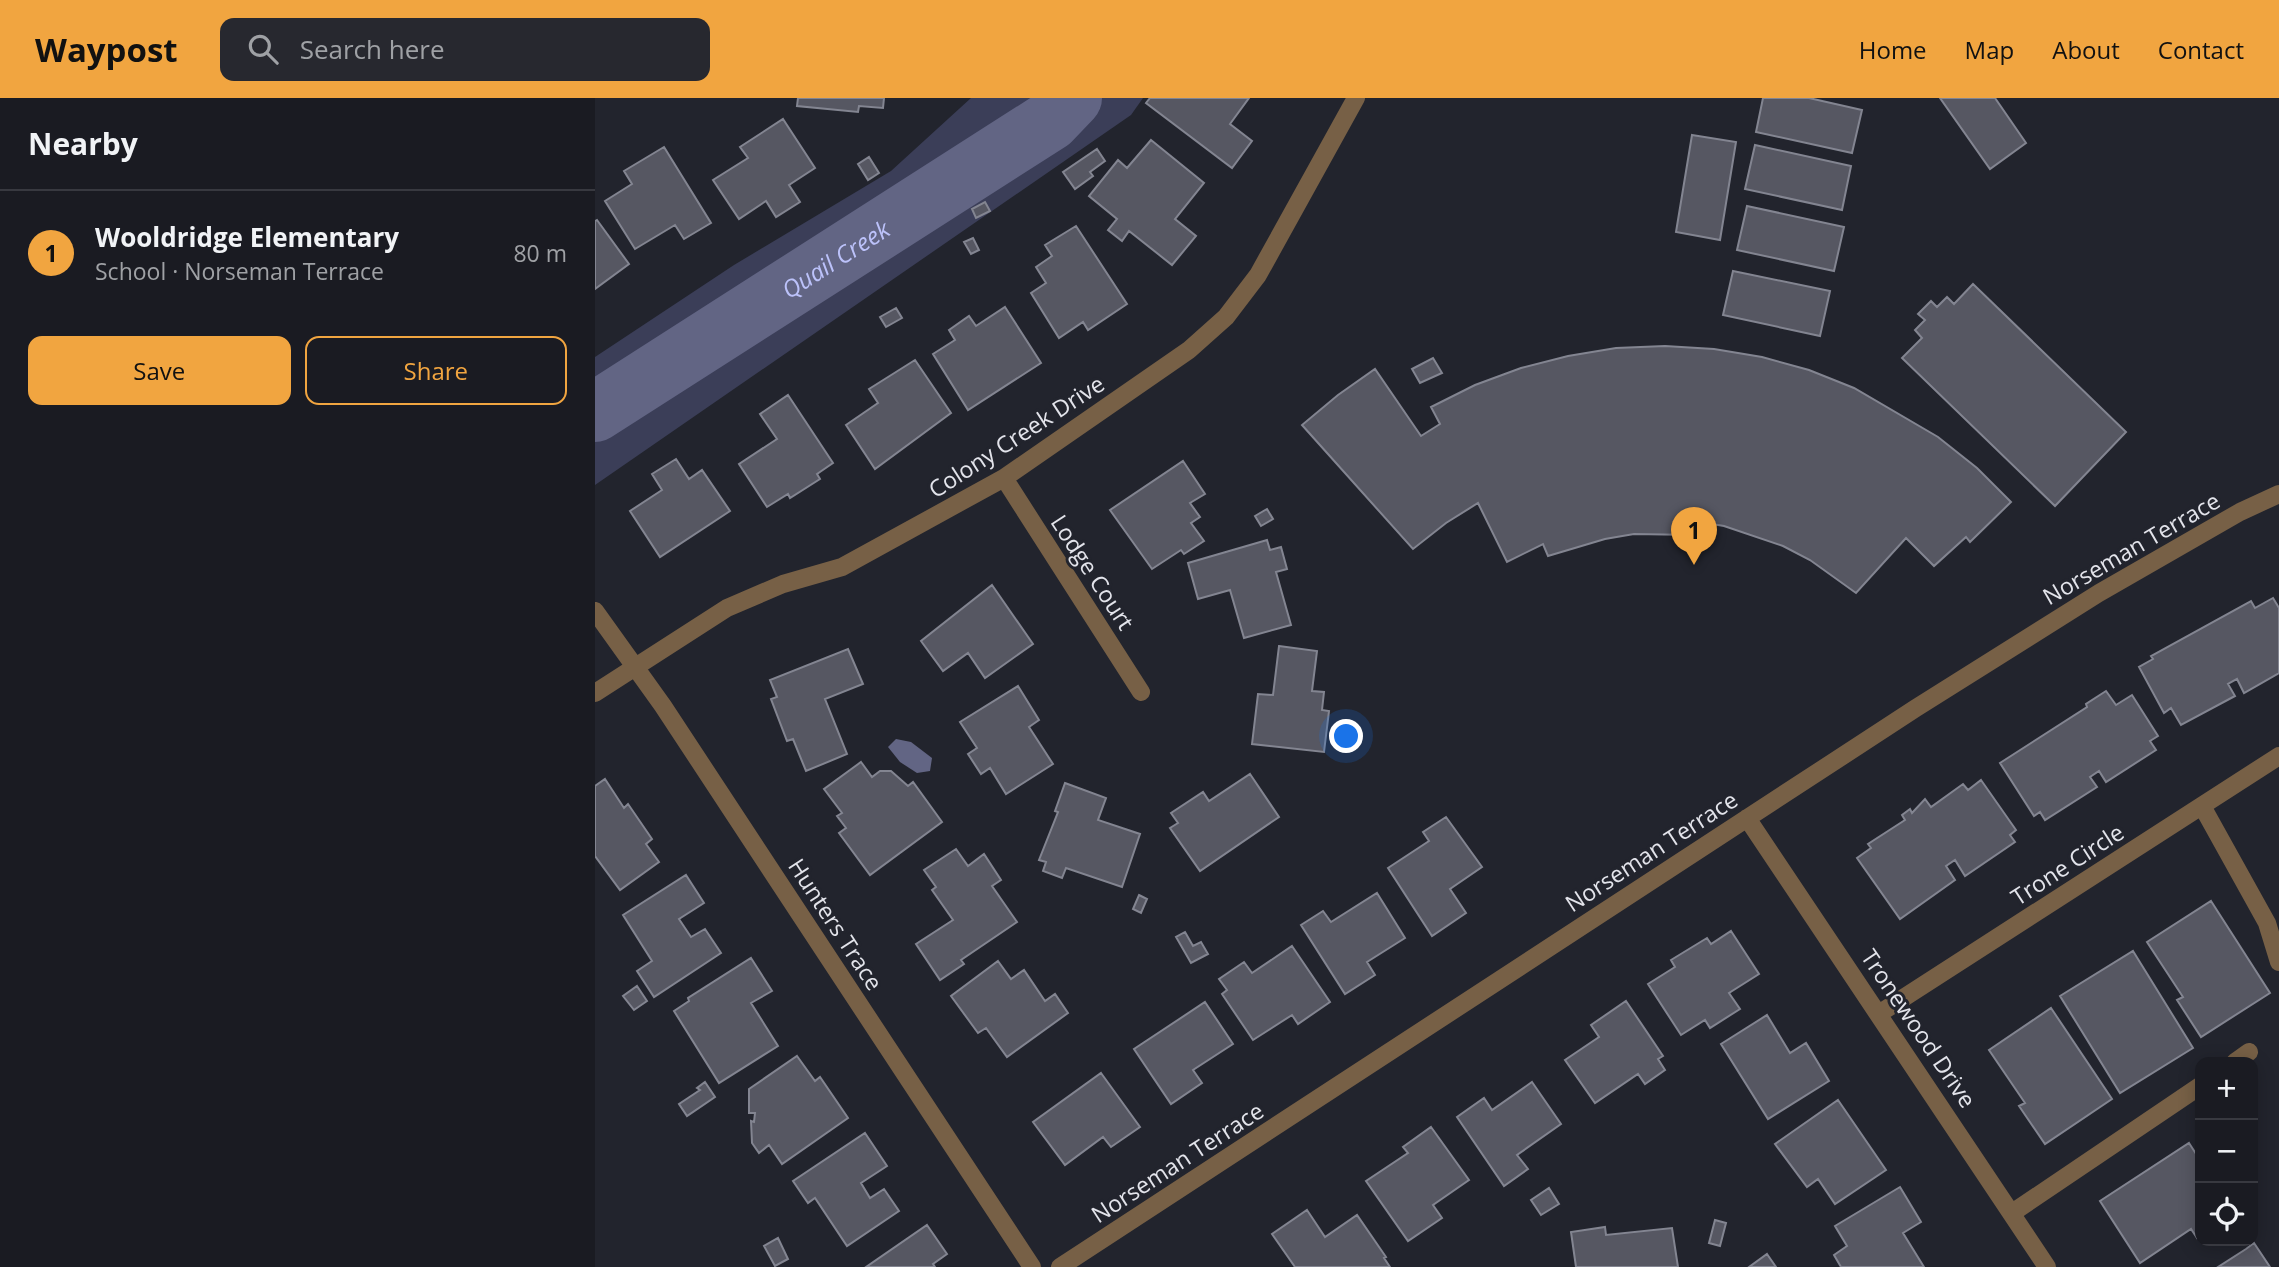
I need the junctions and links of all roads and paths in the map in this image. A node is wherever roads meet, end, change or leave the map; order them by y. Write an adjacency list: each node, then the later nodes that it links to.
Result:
1 (1356, 98): 2 (street, Colony Creek Drive)
2 (1004, 478): 5 (street, Colony Creek Drive); 6 (street, Lodge Court)
3 (2279, 494): 10 (street, Norseman Terrace)
4 (595, 611): 5 (street, Hunters Trace)
5 (636, 666): 7 (street, Colony Creek Drive); 15 (street, Hunters Trace)
6 (1141, 692)
7 (595, 693)
8 (2279, 755): 9 (street, Trone Circle)
9 (2202, 806): 11 (street); 12 (street, Trone Circle)
10 (1747, 818): 12 (street, Tronewood Drive); 16 (street, Norseman Terrace)
11 (2279, 962)
12 (1880, 1013): 14 (street, Tronewood Drive)
13 (2195, 1089): 14 (street)
14 (2012, 1213): 17 (street, Tronewood Drive)
15 (1032, 1267)
16 (1061, 1267)
17 (2047, 1267)

